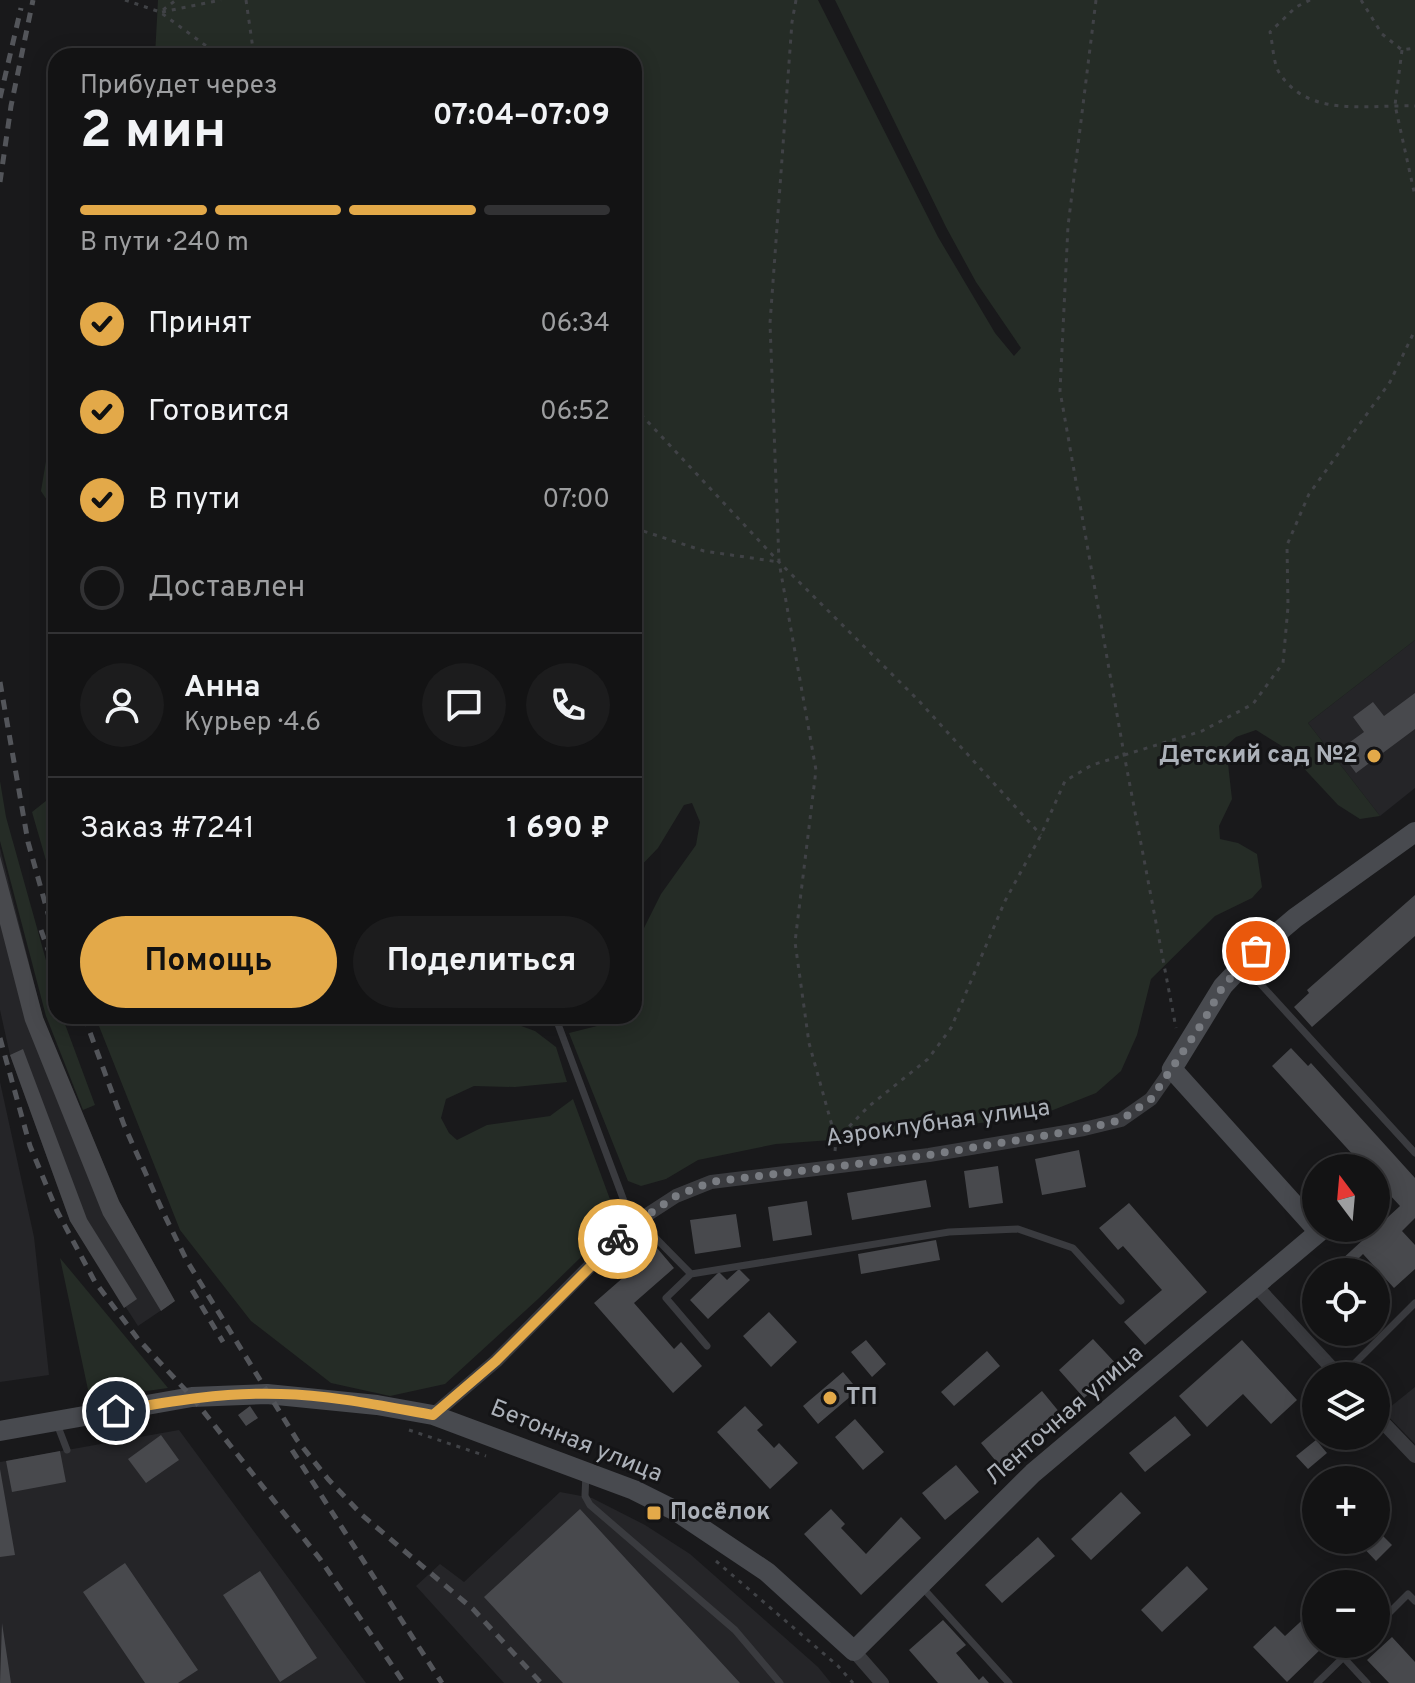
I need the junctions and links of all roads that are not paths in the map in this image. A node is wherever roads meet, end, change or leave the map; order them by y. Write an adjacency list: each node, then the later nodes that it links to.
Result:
1 (1415, 832): 2 (street, Аэроклубная улица)
2 (1243, 965): 4 (street, Аэроклубная улица); 5 (lane)
3 (558, 1024): 6 (lane)
4 (1176, 1063): 6 (street, Аэроклубная улица); 8 (street, Ленточная улица)
5 (1415, 1153)
6 (639, 1220): 7 (lane); 14 (street, Аэроклубная улица)
7 (691, 1274): 9 (lane); 11 (lane)
8 (1255, 1285): 12 (street); 21 (street, Ленточная улица)
9 (1121, 1301)
10 (1415, 1303): 13 (lane)
11 (707, 1346)
12 (1327, 1362)
13 (1354, 1362)
14 (433, 1415): 15 (street, Бетонная улица); 20 (street, Бетонная улица)
15 (56, 1422): 17 (street, Бетонная улица); 18 (lane)
16 (1390, 1430): 19 (street)
17 (0, 1431)
18 (67, 1450)
19 (1415, 1456)
20 (586, 1471): 24 (street, Бетонная улица); 27 (lane)
21 (920, 1585): 24 (street, Ленточная улица); 29 (lane)
22 (1415, 1601): 23 (lane)
23 (1390, 1612)
24 (854, 1651): 28 (street, Бетонная улица)
25 (1342, 1658): 30 (lane)
26 (1344, 1658): 31 (lane)
27 (780, 1683)
28 (882, 1683)
29 (1009, 1683)
30 (1317, 1683)
31 (1367, 1683)

